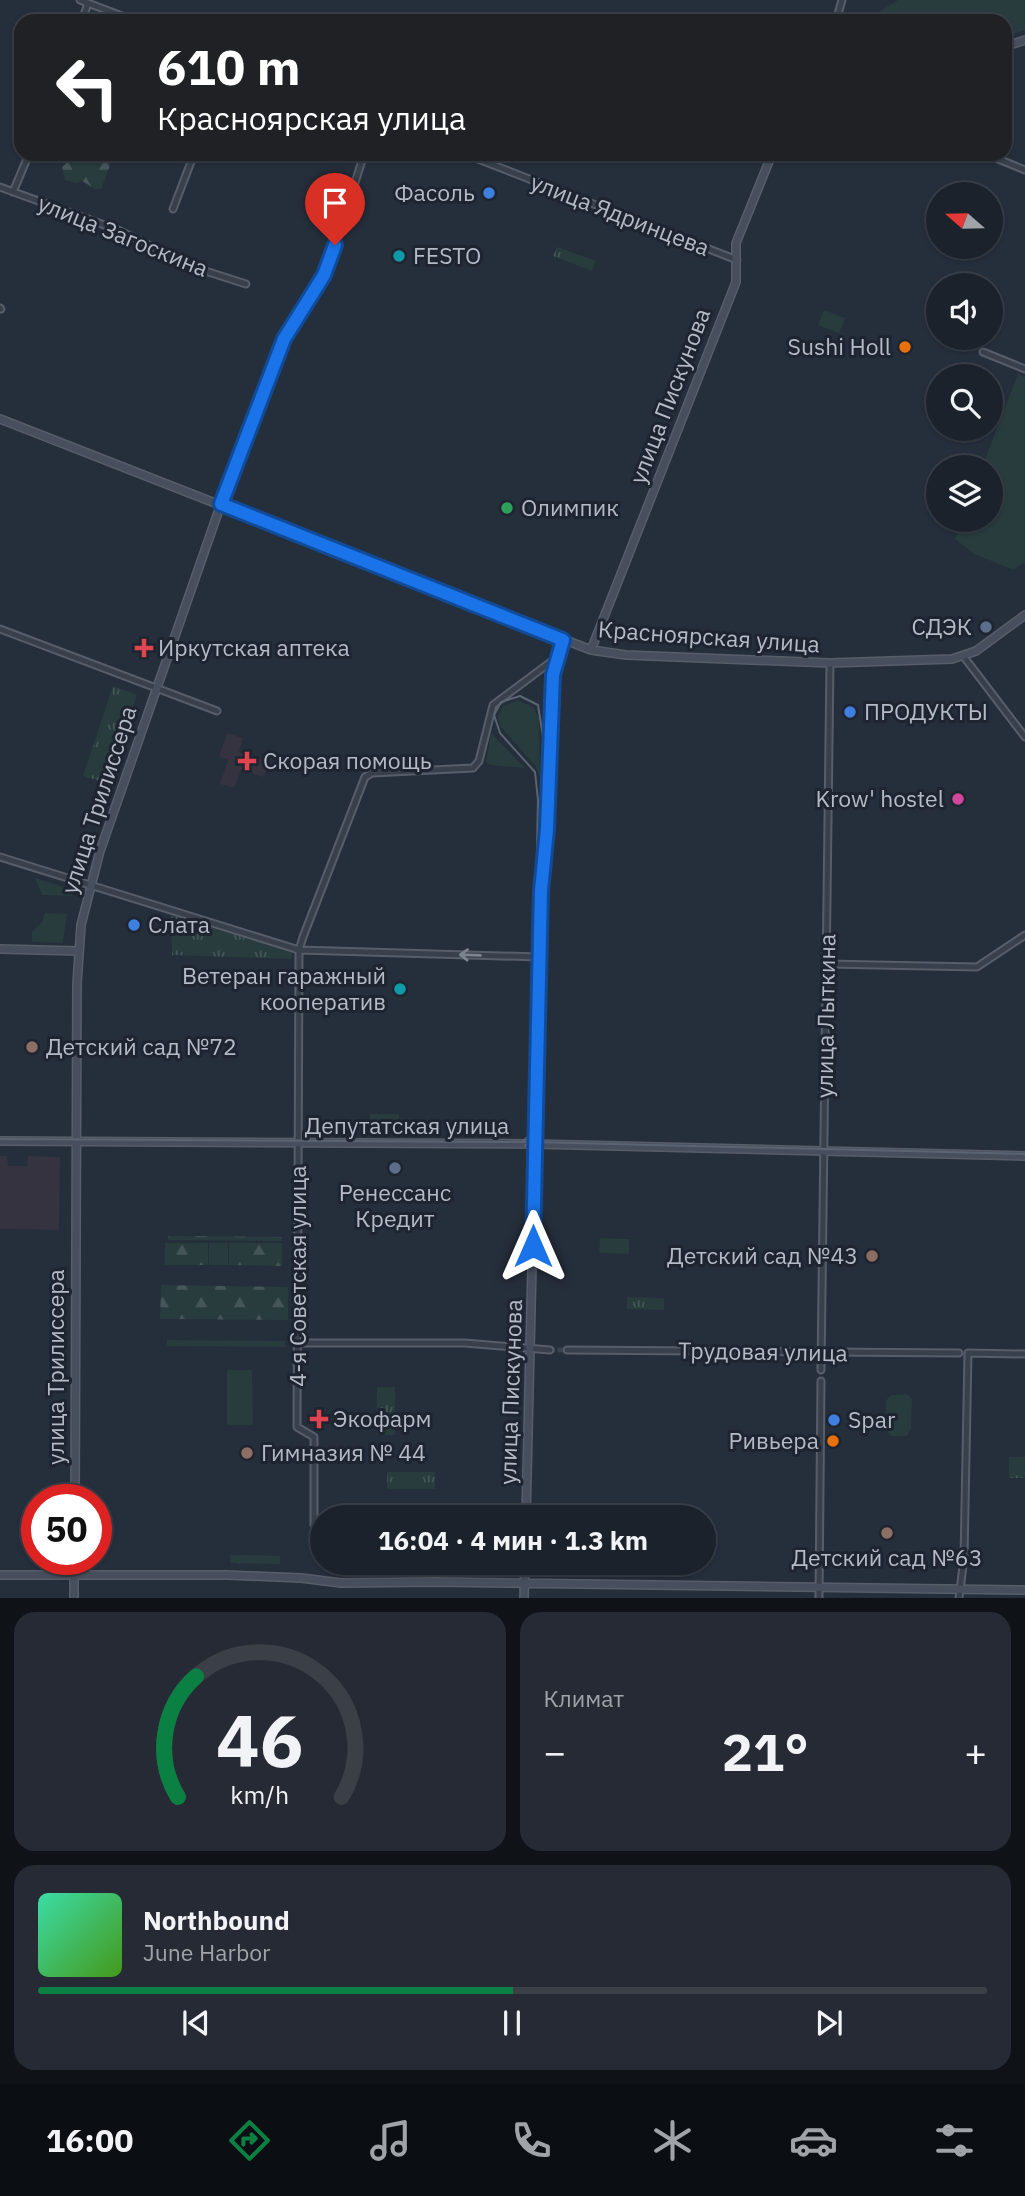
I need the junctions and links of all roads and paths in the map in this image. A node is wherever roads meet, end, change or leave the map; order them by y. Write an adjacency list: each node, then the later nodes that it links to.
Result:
1 (80, 0): 2 (street)
2 (88, 3): 3 (street); 4 (street)
3 (84, 14)
4 (117, 14)
5 (26, 161): 13 (street)
6 (191, 161): 14 (street)
7 (362, 161): 20 (street, улица Трилиссера)
8 (483, 161): 15 (street, улица Ядринцева)
9 (769, 161): 15 (street, улица Пискунова)
10 (1003, 161): 11 (street)
11 (1025, 170)
12 (0, 187): 13 (street, улица Загоскина)
13 (13, 192): 16 (street, улица Загоскина)
14 (173, 209)
15 (737, 260): 24 (street, улица Пискунова)
16 (246, 284)
17 (983, 352): 18 (street)
18 (1025, 369)
19 (0, 419): 20 (street, Красноярская улица)
20 (221, 504): 23 (street, Красноярская улица); 28 (street, улица Трилиссера)
21 (1025, 615): 25 (street)
22 (0, 629): 28 (street)
23 (563, 640): 24 (street, Красноярская улица); 26 (street, улица Пискунова)
24 (591, 650): 27 (street, Красноярская улица)
25 (964, 657): 27 (street, Красноярская улица); 30 (street)
26 (556, 658): 35 (street, 4-я Советская улица); 37 (street, улица Пискунова)
27 (830, 663): 38 (street, улица Лыткина)
28 (156, 687): 29 (street); 32 (street, улица Трилиссера)
29 (217, 711)
30 (1025, 737)
31 (0, 857): 32 (street)
32 (90, 886): 35 (street); 36 (street, улица Трилиссера)
33 (1025, 934): 38 (street)
34 (0, 949): 36 (street)
35 (299, 950): 37 (street, one-way to 35); 42 (street, 4-я Советская улица)
36 (78, 951): 40 (street, улица Трилиссера)
37 (538, 957): 41 (street, улица Пискунова)
38 (827, 964): 43 (street, улица Лыткина)
39 (0, 1141): 40 (street, Депутатская улица)
40 (77, 1143): 42 (street, Депутатская улица); 54 (street, улица Трилиссера)
41 (534, 1144): 42 (street, Депутатская улица); 43 (street, Депутатская улица); 46 (street, улица Пискунова)
42 (299, 1145): 45 (street, 4-я Советская улица)
43 (823, 1152): 44 (street, Депутатская улица); 49 (street, улица Лыткина)
44 (1025, 1156)
45 (298, 1343): 46 (street); 55 (street, 4-я Советская улица)
46 (533, 1347): 47 (street); 56 (street, улица Пискунова)
47 (550, 1350)
48 (567, 1350): 49 (street, Трудовая улица)
49 (821, 1353): 50 (street, Трудовая улица); 52 (street, улица Лыткина)
50 (959, 1353)
51 (1025, 1353): 63 (street)
52 (821, 1370)
53 (821, 1381): 61 (street)
54 (75, 1484)
55 (314, 1505)
56 (526, 1505)
57 (0, 1575): 59 (street)
58 (524, 1575): 60 (street)
59 (74, 1576): 60 (street); 64 (street)
60 (524, 1583): 61 (street); 65 (street)
61 (819, 1587): 63 (street); 66 (street)
62 (1025, 1590): 63 (street)
63 (959, 1593)
64 (74, 1598)
65 (524, 1598)
66 (819, 1598)

